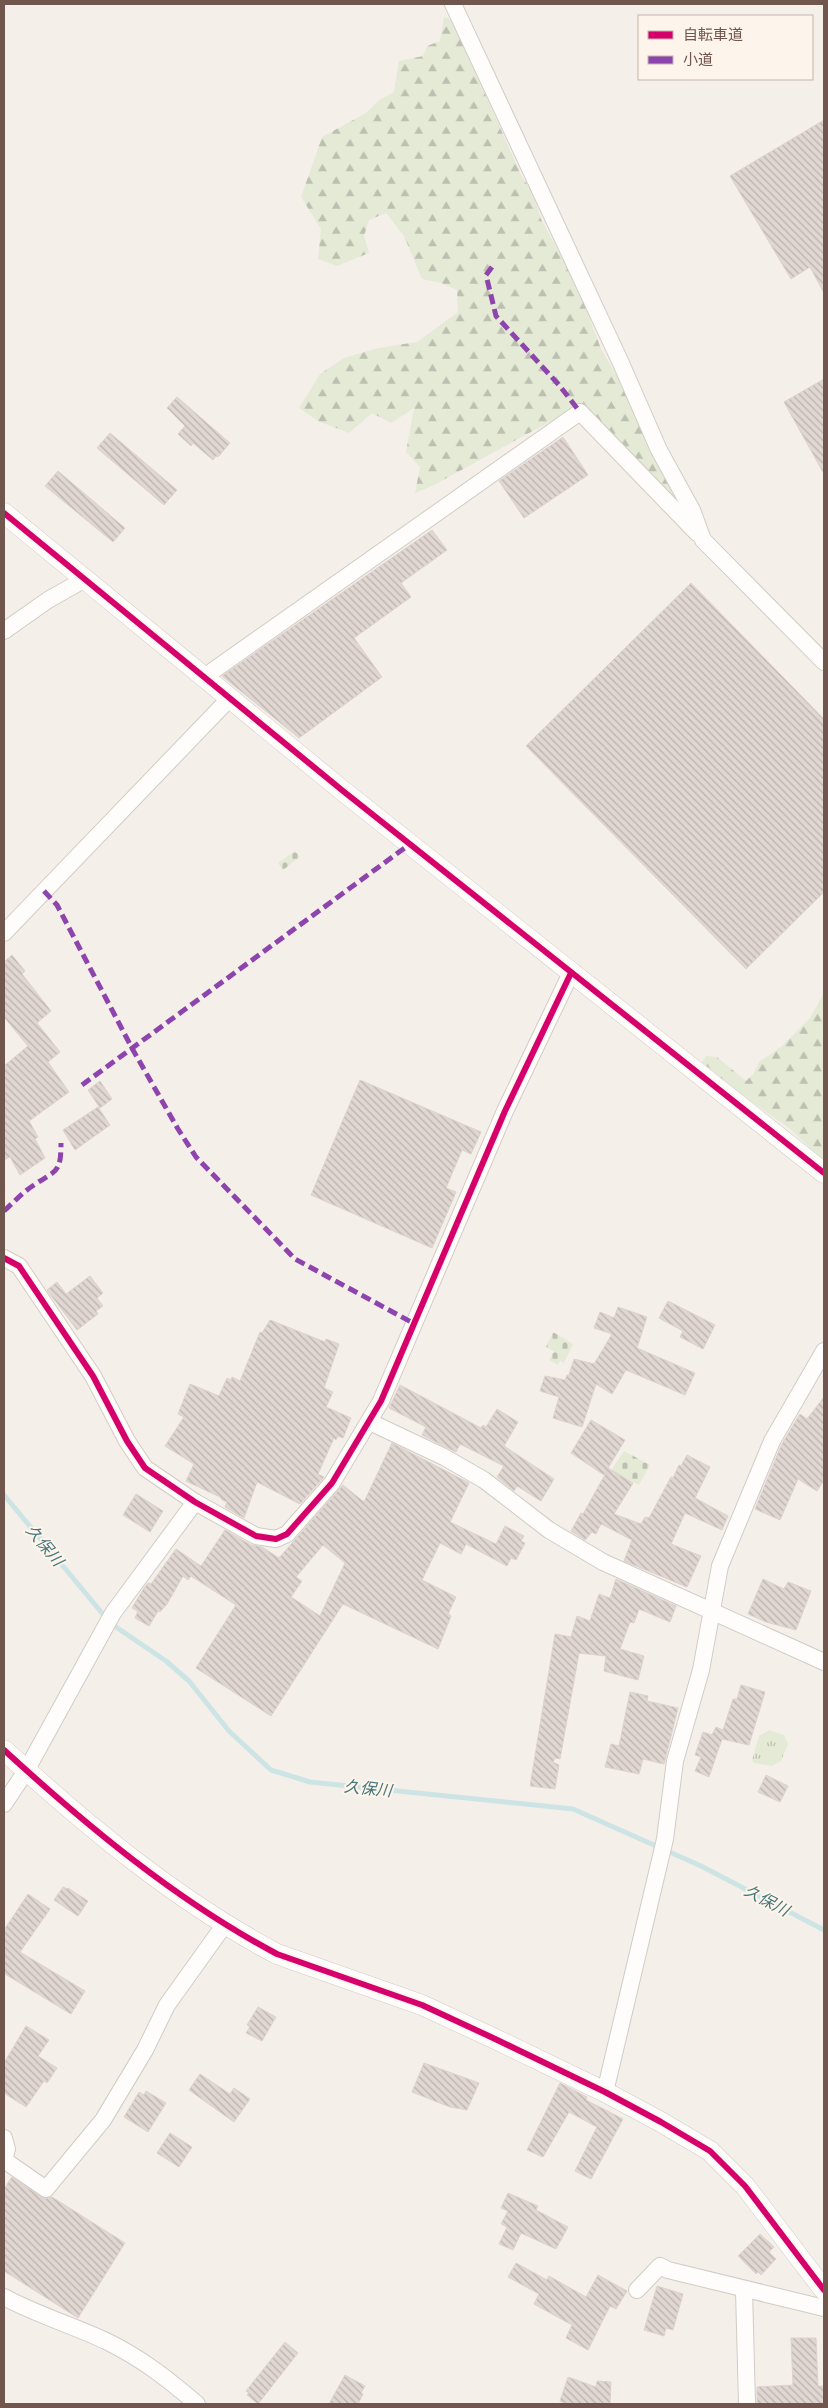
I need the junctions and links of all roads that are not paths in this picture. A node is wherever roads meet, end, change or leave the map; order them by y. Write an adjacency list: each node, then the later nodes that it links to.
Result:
1 (453, 4): 3 (street)
2 (4, 513): 4 (street)
3 (703, 540): 6 (street); 7 (street)
4 (85, 579): 5 (street); 7 (street)
5 (4, 631)
6 (824, 662)
7 (204, 677): 8 (street)
8 (230, 698): 9 (street); 10 (street)
9 (4, 933)
10 (572, 973): 11 (street); 14 (street)
11 (824, 1173)
12 (4, 1258): 15 (street)
13 (824, 1351): 16 (street)
14 (370, 1422): 15 (street); 16 (street)
15 (195, 1502): 19 (street)
16 (711, 1612): 17 (street); 22 (street)
17 (824, 1662)
18 (4, 1750): 19 (street)
19 (26, 1771): 20 (street); 21 (street)
20 (4, 1804)
21 (225, 1924): 22 (street); 23 (street)
22 (605, 2092): 26 (street)
23 (4, 2138)
24 (637, 2290): 25 (street)
25 (744, 2290): 28 (street); 30 (street)
26 (824, 2290)
27 (4, 2296): 29 (street)
28 (824, 2308)
29 (197, 2404)
30 (747, 2404)

